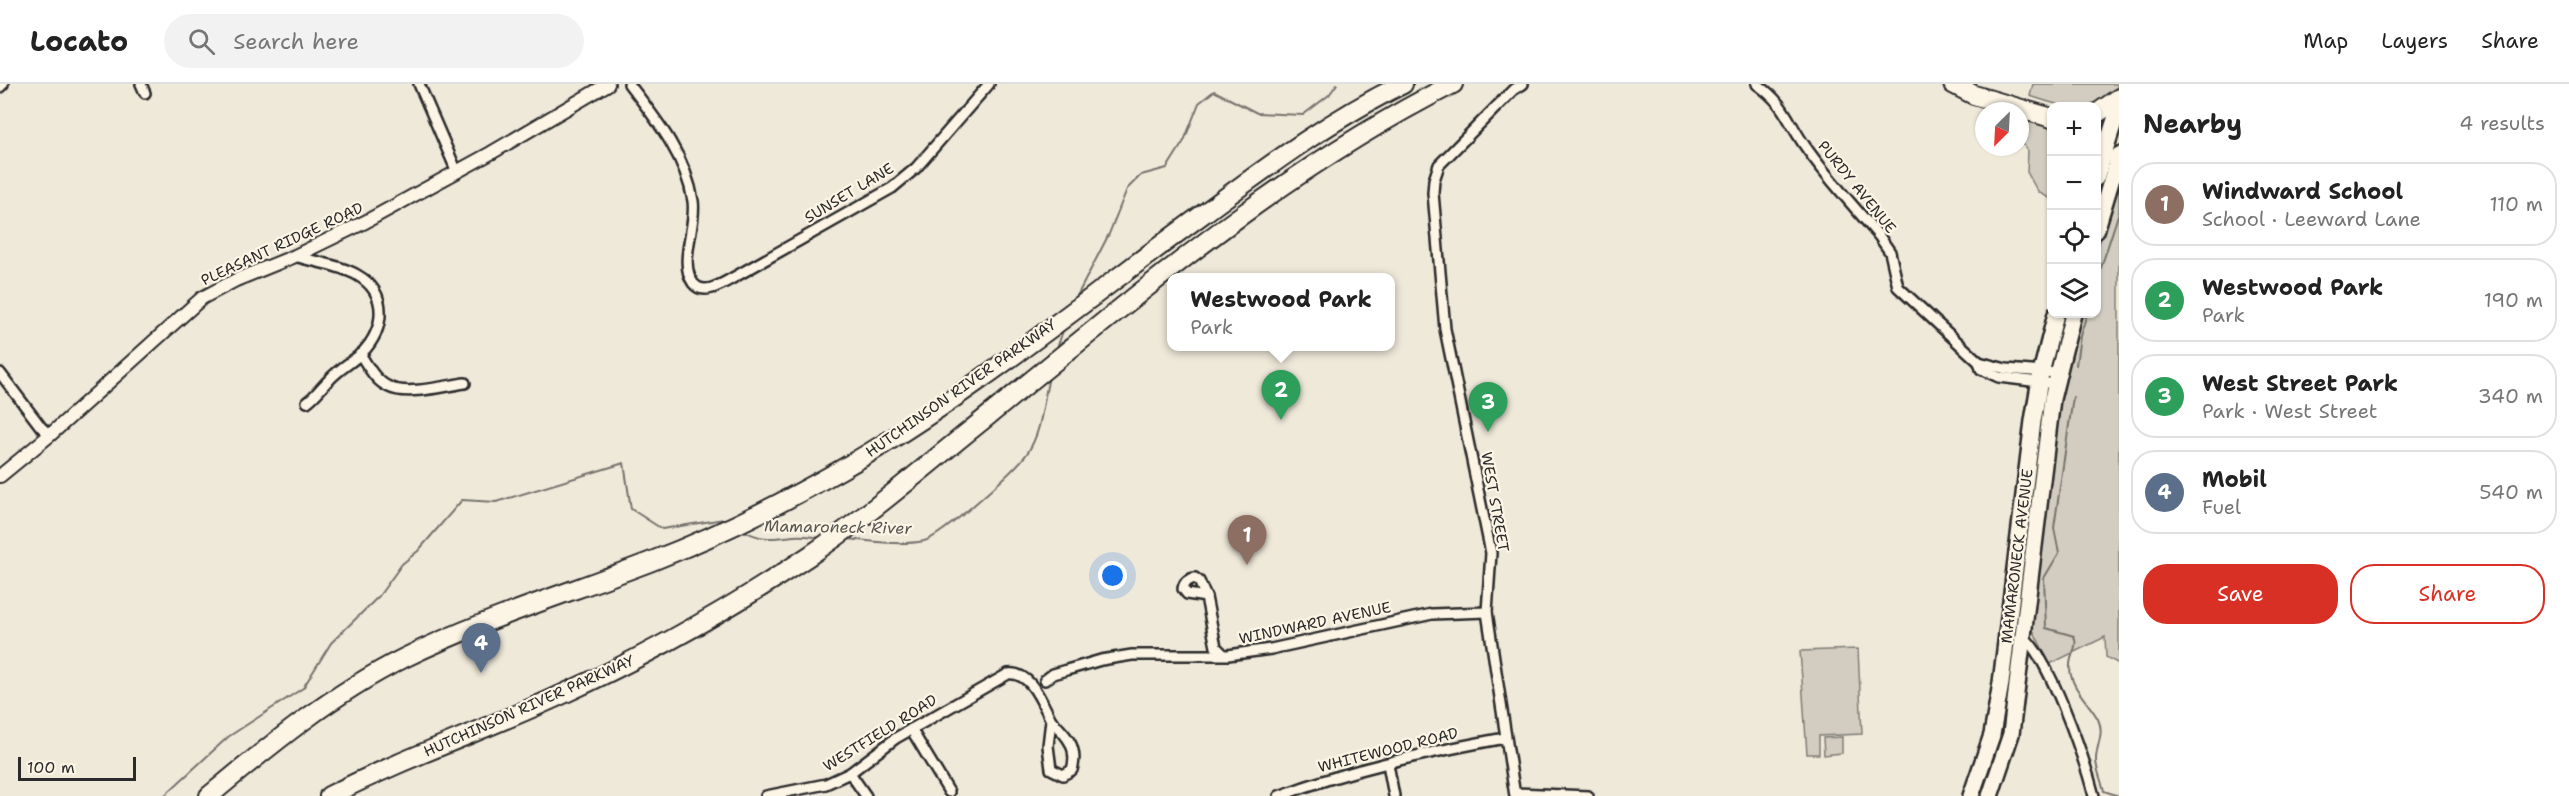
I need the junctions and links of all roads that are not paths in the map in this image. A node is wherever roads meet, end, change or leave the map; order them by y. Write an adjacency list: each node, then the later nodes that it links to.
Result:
1 (419, 84): 18 (street)
2 (608, 84): 18 (street, PLEASANT RIDGE ROAD)
3 (629, 84): 4 (street, SUNSET LANE)
4 (989, 84)
5 (1403, 84): 45 (highway, HUTCHINSON RIVER PARKWAY)
6 (1453, 84): 46 (highway, HUTCHINSON RIVER PARKWAY)
7 (1523, 84): 32 (street, WEST STREET)
8 (1757, 84): 25 (street, PURDY AVENUE)
9 (1953, 84): 15 (highway)
10 (1969, 84): 12 (highway)
11 (2119, 98): 14 (highway)
12 (2047, 107)
13 (2119, 107): 16 (main road)
14 (2101, 111)
15 (2047, 117)
16 (2106, 149): 17 (main road); 19 (main road)
17 (2101, 165)
18 (457, 172): 20 (street, PLEASANT RIDGE ROAD)
19 (2099, 210)
20 (295, 256): 23 (street); 29 (street, PLEASANT RIDGE ROAD)
21 (2055, 318): 25 (main road, MAMARONECK AVENUE)
22 (2072, 318): 26 (main road, MAMARONECK AVENUE)
23 (360, 354): 27 (street); 28 (street)
24 (0, 373): 29 (street)
25 (2040, 378): 26 (street, PURDY AVENUE); 33 (main road, MAMARONECK AVENUE)
26 (2056, 379): 34 (main road, MAMARONECK AVENUE)
27 (465, 383)
28 (308, 402)
29 (50, 435): 30 (street, PLEASANT RIDGE ROAD)
30 (0, 476)
31 (1206, 597): 35 (street)
32 (1487, 612): 35 (street, WINDWARD AVENUE); 39 (street, WEST STREET)
33 (2008, 630): 34 (street); 51 (main road, MAMARONECK AVENUE)
34 (2024, 636): 52 (main road, MAMARONECK AVENUE); 53 (street)
35 (1223, 654): 36 (street, WINDWARD AVENUE)
36 (1045, 680)
37 (1051, 720): 37 (street); 38 (street, WESTFIELD ROAD)
38 (911, 729): 41 (street, WESTFIELD ROAD); 43 (street)
39 (1505, 738): 40 (street, WHITEWOOD ROAD); 44 (street, WEST STREET)
40 (1388, 764): 48 (street, WHITEWOOD ROAD); 49 (street)
41 (850, 773): 42 (street, WESTFIELD ROAD); 47 (street)
42 (772, 795)
43 (949, 795)
44 (1515, 795): 50 (street)
45 (209, 796)
46 (329, 796)
47 (866, 796)
48 (1281, 796)
49 (1394, 796)
50 (1588, 796)
51 (1971, 796)
52 (1990, 796)
53 (2094, 796)

